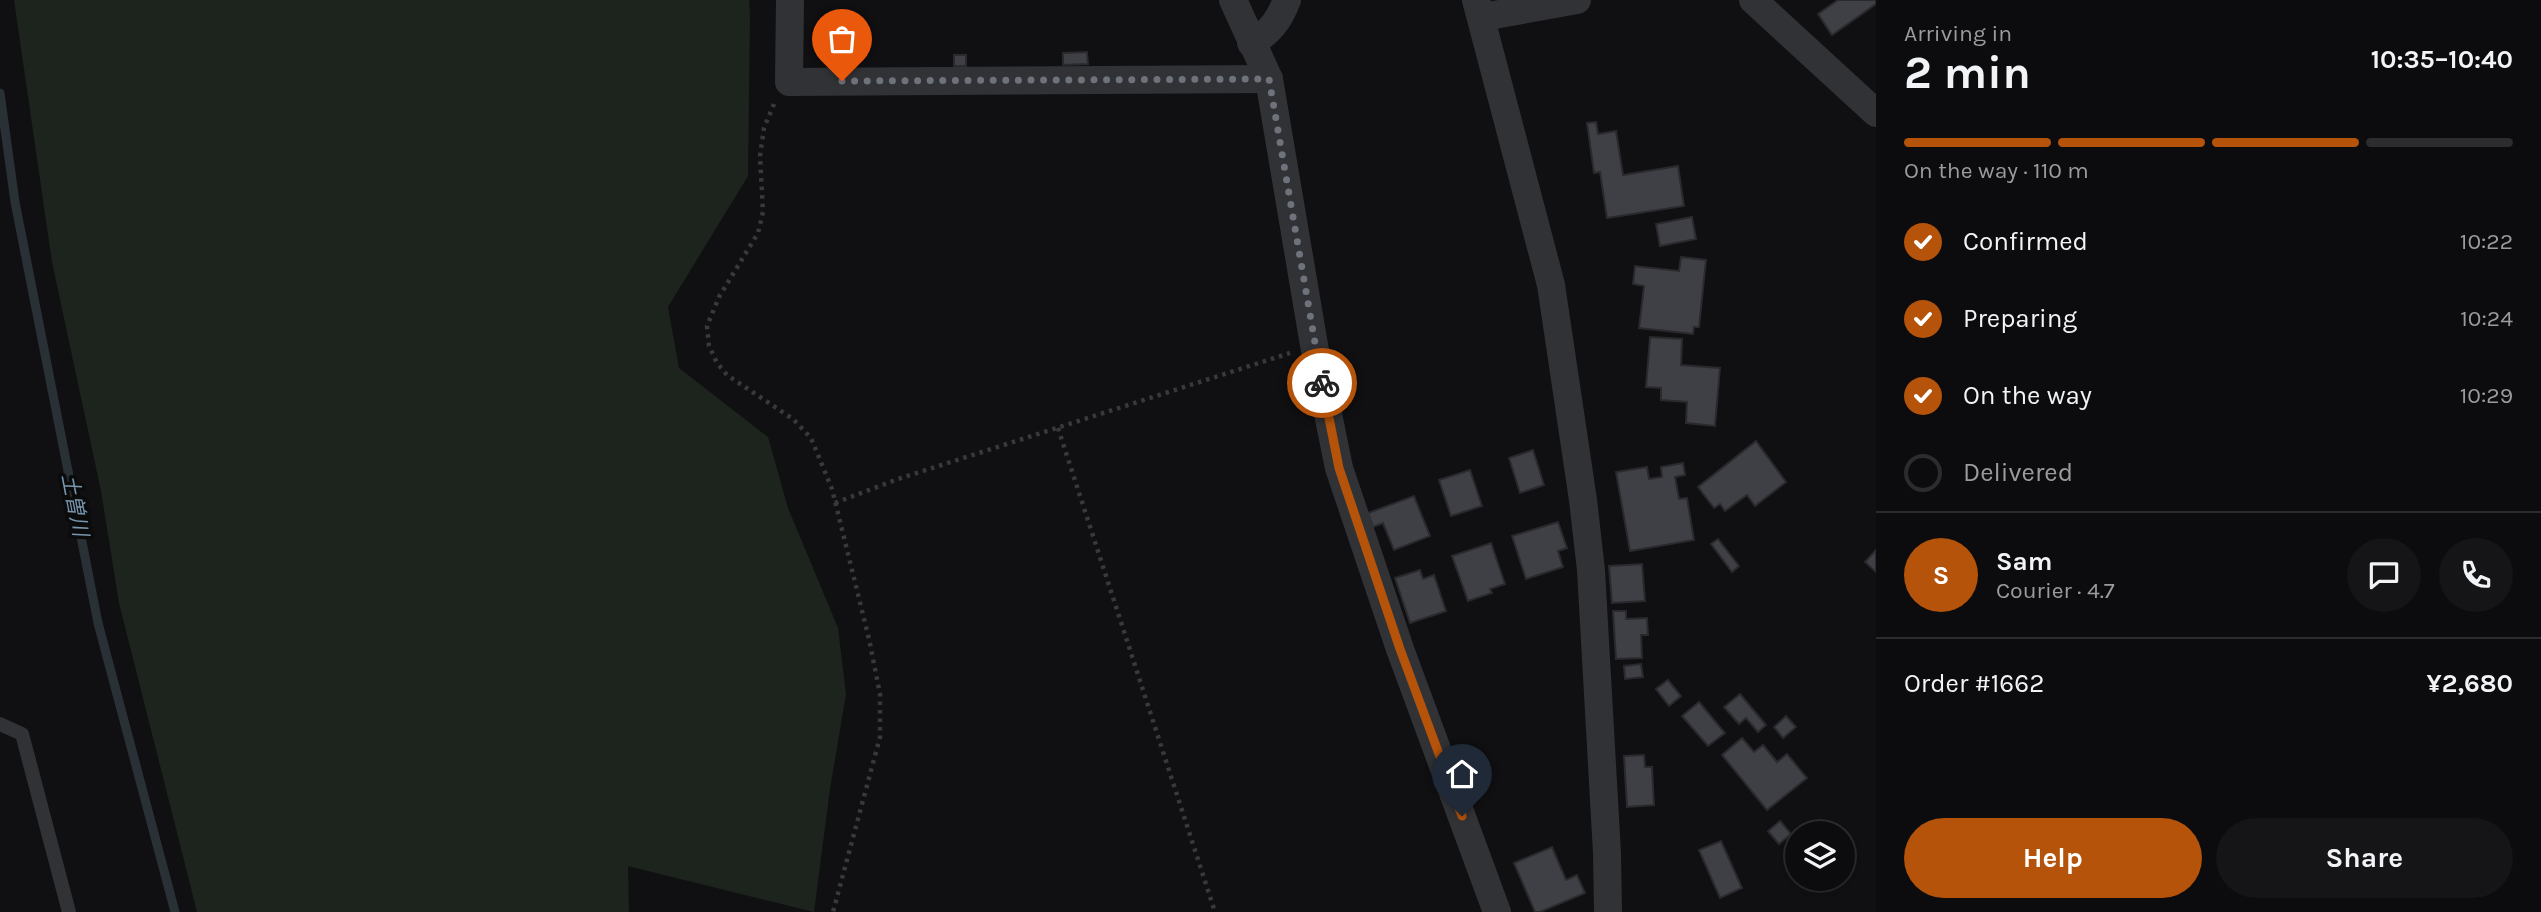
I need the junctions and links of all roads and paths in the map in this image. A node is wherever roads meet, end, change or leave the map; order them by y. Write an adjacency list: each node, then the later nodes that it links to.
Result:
1 (790, 0): 9 (street)
2 (1233, 0): 7 (street)
3 (1287, 0): 7 (street)
4 (1577, 0): 6 (street)
5 (1752, 0): 10 (street)
6 (1480, 8): 19 (street)
7 (1251, 43): 8 (street)
8 (1269, 79): 9 (street); 11 (street)
9 (789, 82): 13 (path)
10 (1876, 113)
11 (1314, 345): 12 (path); 18 (street)
12 (1058, 428): 13 (path); 17 (path)
13 (835, 503): 16 (path)
14 (0, 724): 15 (lane)
15 (69, 912)
16 (833, 912)
17 (1215, 912)
18 (1497, 912)
19 (1608, 912)

